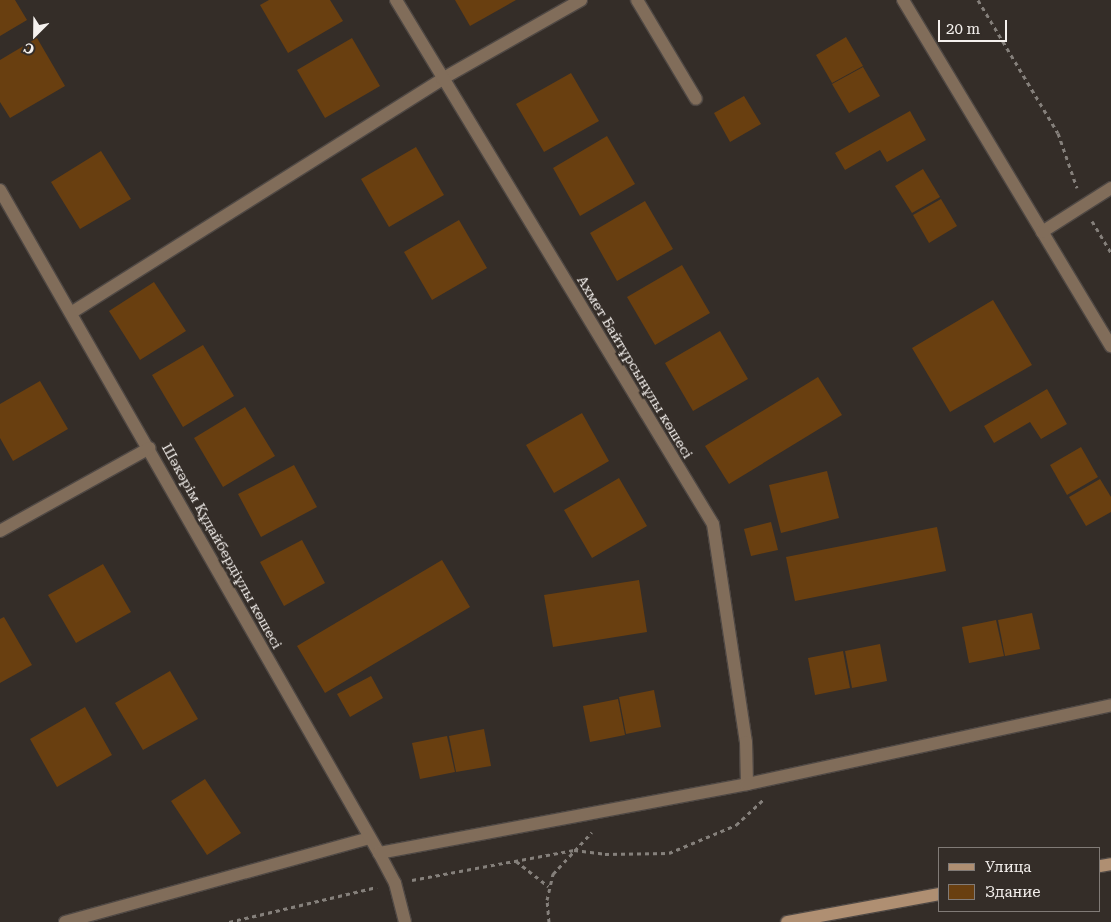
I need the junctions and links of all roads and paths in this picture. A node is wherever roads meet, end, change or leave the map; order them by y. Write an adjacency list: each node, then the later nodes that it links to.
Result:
1 (396, 0): 6 (street, Ахмет Байтұрсынұлы көшесі)
2 (581, 0): 6 (street)
3 (637, 0): 7 (street)
4 (903, 0): 11 (street)
5 (978, 0): 10 (path)
6 (442, 79): 13 (street); 19 (street, Ахмет Байтұрсынұлы көшесі)
7 (696, 99)
8 (1111, 188): 10 (street)
9 (0, 190): 13 (street, Шәкәрім Құдайбердіұлы көшесі)
10 (1083, 206): 11 (street); 12 (path)
11 (1042, 232): 14 (street)
12 (1111, 253)
13 (72, 313): 15 (street, Шәкәрім Құдайбердіұлы көшесі)
14 (1111, 346)
15 (150, 448): 16 (street); 21 (street, Шәкәрім Құдайбердіұлы көшесі)
16 (0, 531)
17 (1111, 705): 18 (street)
18 (775, 778): 19 (street); 22 (path)
19 (746, 784): 20 (street)
20 (613, 810): 22 (path); 23 (street)
21 (370, 838): 23 (street, Шәкәрім Құдайбердіұлы көшесі); 28 (street)
22 (574, 850): 24 (path); 26 (path)
23 (379, 853): 25 (street, Шәкәрім Құдайбердіұлы көшесі)
24 (516, 861): 25 (path); 26 (path)
25 (395, 883): 29 (path); 30 (street, Шәкәрім Құдайбердіұлы көшесі)
26 (548, 886): 31 (path)
27 (938, 894): 32 (main road)
28 (65, 922)
29 (229, 922)
30 (406, 922)
31 (549, 922)
32 (786, 922)

